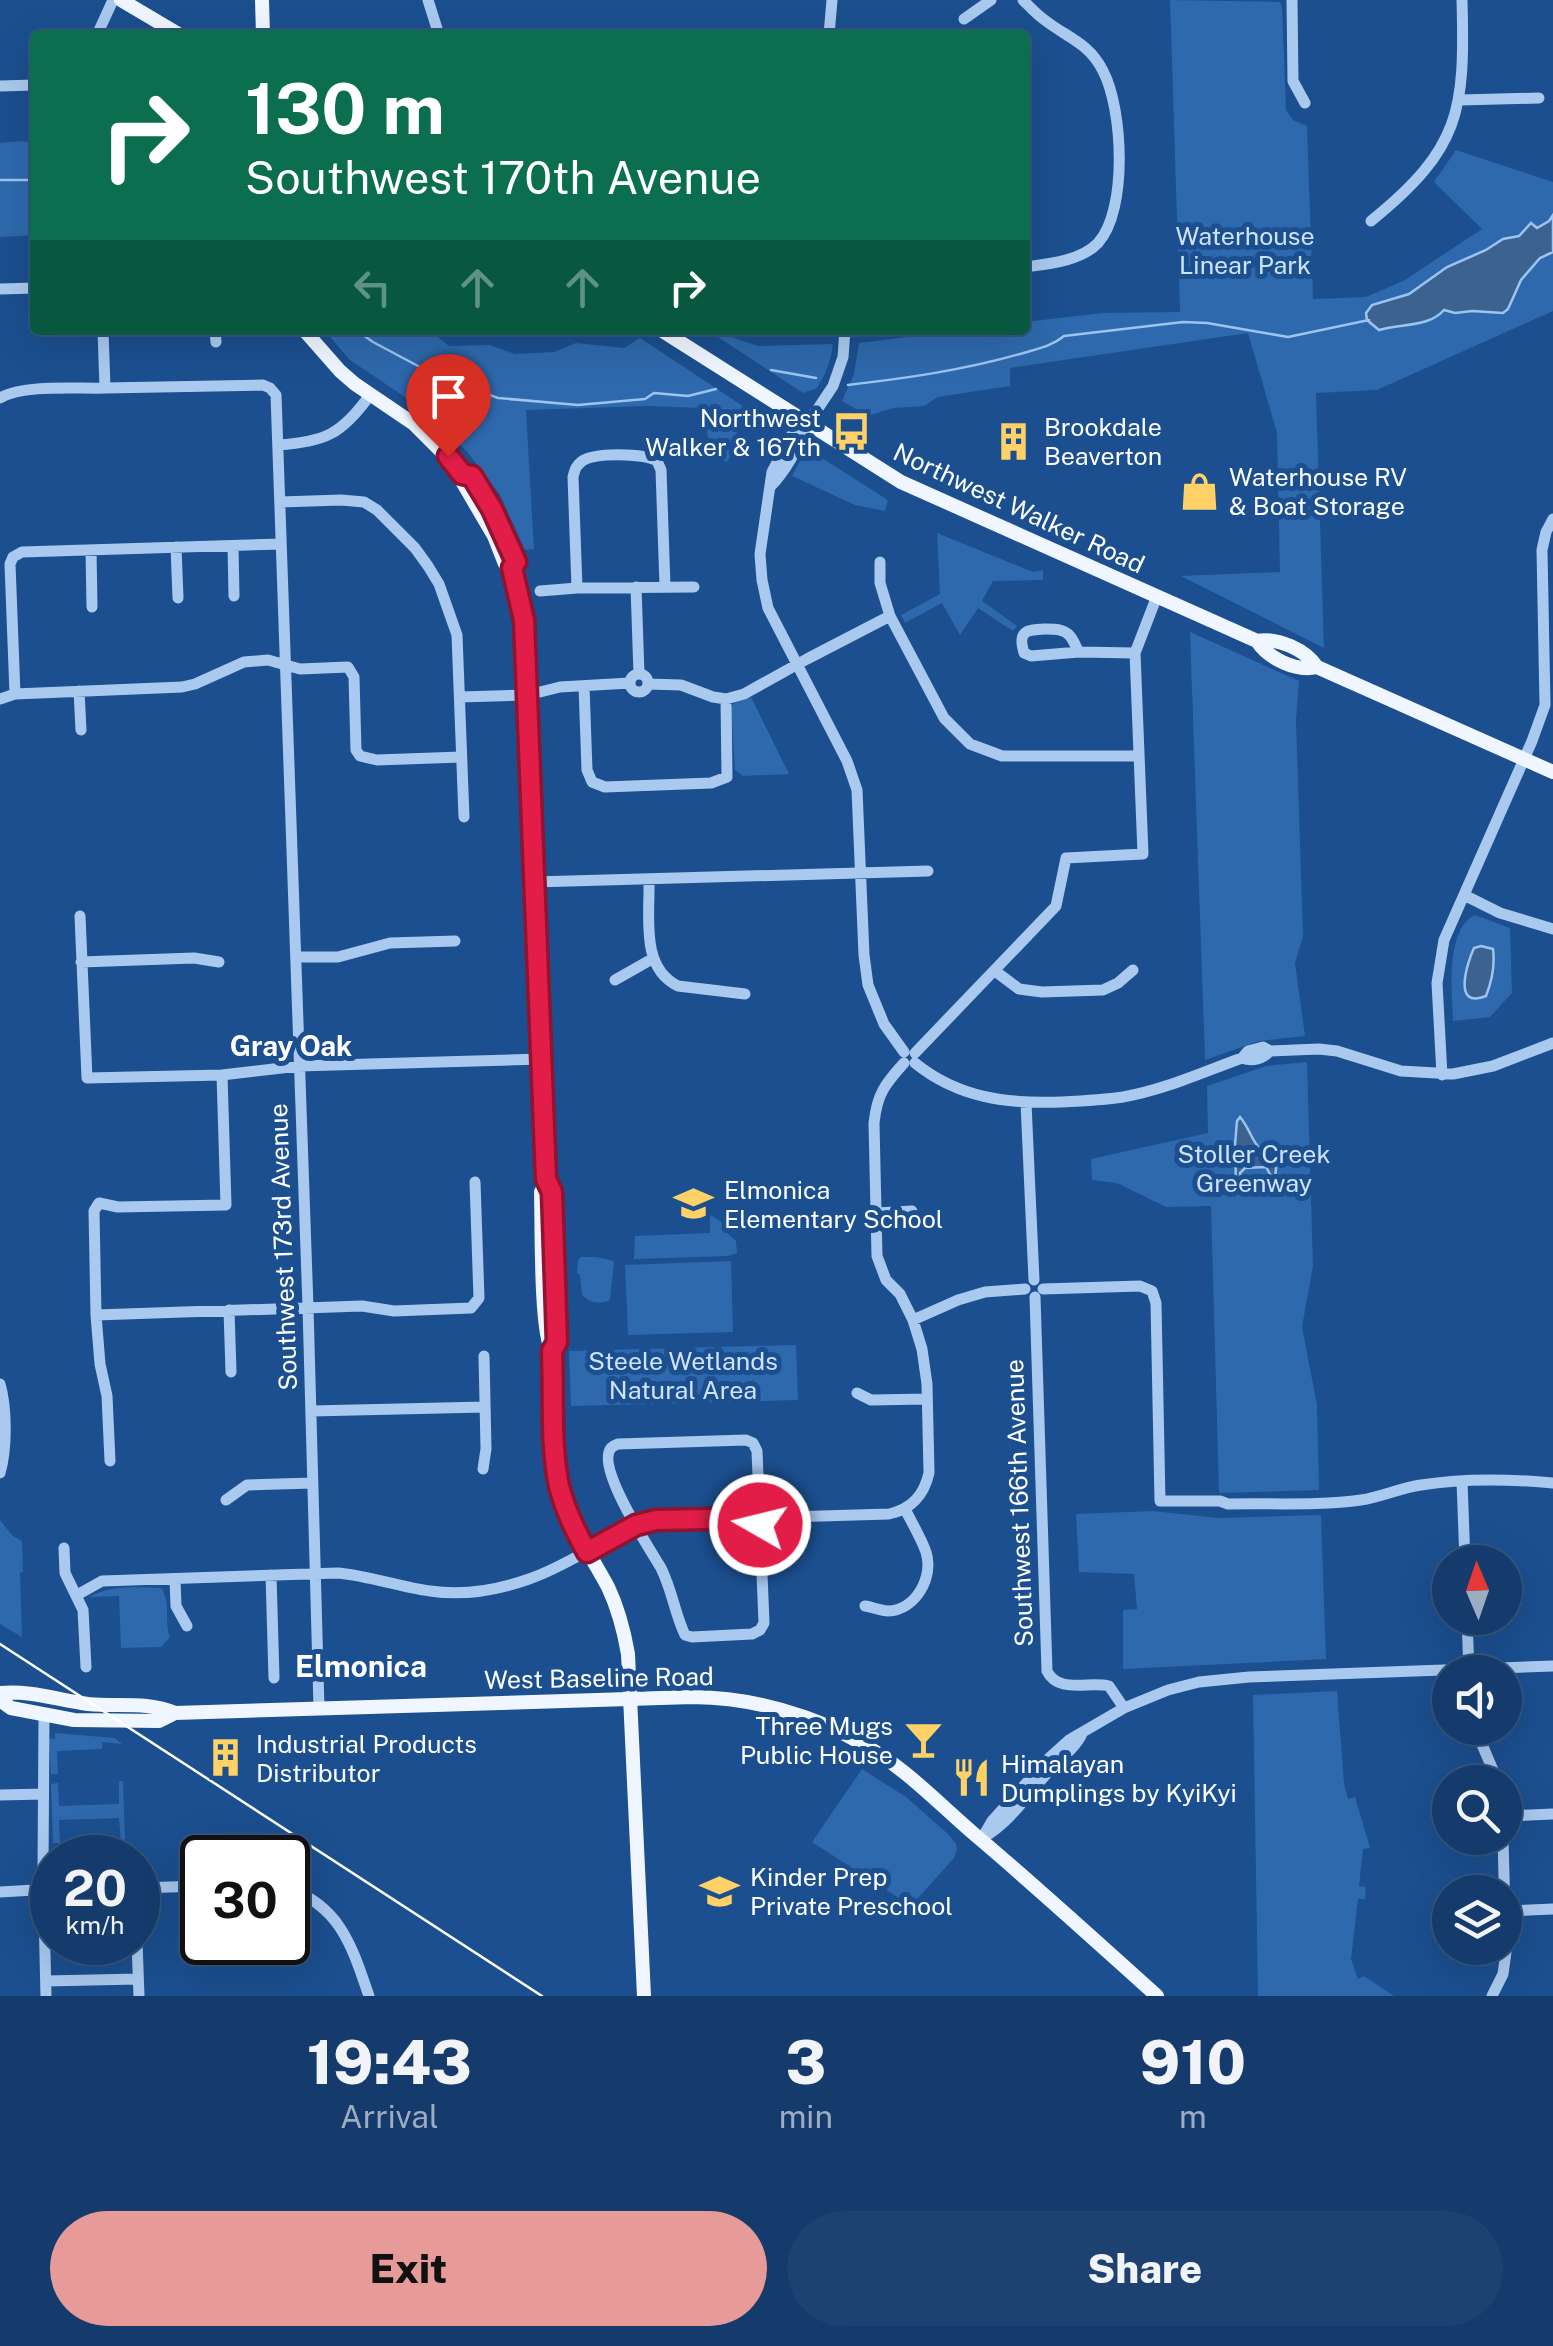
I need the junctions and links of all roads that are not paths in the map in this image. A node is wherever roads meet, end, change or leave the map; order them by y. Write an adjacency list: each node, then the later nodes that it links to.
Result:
1 (113, 0): 11 (street)
2 (122, 0): 12 (main road)
3 (262, 0): 13 (main road)
4 (428, 0): 14 (street)
5 (832, 0): 15 (street)
6 (991, 0): 10 (street)
7 (1022, 0): 22 (street)
8 (1292, 0): 20 (street)
9 (1462, 0): 19 (street)
10 (964, 18)
11 (99, 30)
12 (172, 30)
13 (263, 30)
14 (437, 30)
15 (829, 30)
16 (30, 85): 17 (street)
17 (0, 86)
18 (1539, 98): 19 (street)
19 (1460, 100): 21 (street)
20 (1305, 103)
21 (1371, 220)
22 (1030, 266)
23 (30, 288): 24 (street)
24 (0, 289)
25 (103, 335): 29 (street)
26 (308, 335): 30 (main road)
27 (669, 335): 32 (main road, Northwest Walker Road)
28 (845, 335): 32 (street)
29 (105, 388): 31 (street); 33 (street, Southwest 173rd Avenue)
30 (370, 395): 33 (street); 60 (main road)
31 (0, 398)
32 (807, 422): 47 (main road, Northwest Walker Road); 54 (street)
33 (278, 446): 34 (street, Southwest 173rd Avenue)
34 (280, 502): 36 (street, Southwest 173rd Avenue); 61 (street)
35 (1553, 519): 67 (street)
36 (281, 544): 37 (street); 55 (street, Southwest 173rd Avenue)
37 (234, 546): 38 (street); 46 (street)
38 (176, 547): 39 (street); 48 (street)
39 (91, 550): 49 (street); 50 (street)
40 (880, 562): 51 (street)
41 (665, 586): 42 (street); 43 (street); 44 (street)
42 (694, 586)
43 (636, 587): 44 (street); 56 (street)
44 (577, 588): 45 (street)
45 (540, 591)
46 (234, 596)
47 (1157, 596): 53 (street); 67 (main road, Northwest Walker Road)
48 (178, 598)
49 (92, 607)
50 (6, 614): 59 (street)
51 (890, 616): 54 (street); 65 (street)
52 (1079, 652): 52 (street); 53 (street)
53 (1135, 654): 65 (street)
54 (797, 664): 63 (street); 71 (street)
55 (285, 666): 58 (street); 66 (street); 78 (street, Southwest 173rd Avenue)
56 (639, 680): 57 (street); 63 (street)
57 (584, 686): 60 (street); 63 (street)
58 (78, 691): 59 (street); 64 (street)
59 (16, 694): 62 (street)
60 (528, 695): 61 (street); 73 (main road)
61 (460, 697): 66 (street)
62 (0, 699)
63 (726, 699)
64 (80, 730)
65 (1138, 756): 83 (street)
66 (461, 757): 69 (street)
67 (1524, 760): 68 (main road, Northwest Walker Road); 74 (street)
68 (1553, 772)
69 (464, 817)
70 (928, 871): 71 (street)
71 (860, 873): 72 (street); 87 (street)
72 (649, 880): 73 (street); 79 (street)
73 (534, 882): 88 (main road)
74 (1464, 895): 76 (street); 90 (street)
75 (80, 916): 80 (street)
76 (1553, 929)
77 (455, 941): 78 (street)
78 (296, 957): 89 (street, Southwest 173rd Avenue)
79 (652, 959): 84 (street); 85 (street)
80 (82, 962): 81 (street); 91 (street)
81 (219, 962)
82 (1133, 970): 83 (street)
83 (995, 971): 87 (street)
84 (615, 980)
85 (745, 994)
86 (1553, 1043): 90 (street)
87 (910, 1058): 92 (street); 95 (street)
88 (542, 1059): 89 (street); 120 (main road)
89 (299, 1066): 91 (street); 97 (street, Southwest 173rd Avenue)
90 (1442, 1074): 92 (street)
91 (222, 1075): 99 (street)
92 (1026, 1103): 96 (street, Southwest 166th Avenue)
93 (475, 1182): 97 (street)
94 (912, 1211): 95 (street)
95 (876, 1213): 100 (street)
96 (1034, 1289): 100 (street); 111 (street); 135 (street, Southwest 166th Avenue)
97 (308, 1307): 98 (street); 107 (street, Southwest 173rd Avenue)
98 (229, 1310): 99 (street); 102 (street)
99 (96, 1314): 108 (street)
100 (913, 1320): 105 (street)
101 (484, 1356): 106 (street)
102 (231, 1372)
103 (0, 1384): 110 (street)
104 (857, 1392): 105 (street)
105 (928, 1399): 115 (street)
106 (486, 1407): 107 (street); 109 (street)
107 (311, 1411): 112 (street, Southwest 173rd Avenue)
108 (110, 1460)
109 (483, 1469)
110 (0, 1473)
111 (1462, 1481): 113 (street); 118 (street)
112 (312, 1482): 114 (street); 121 (street, Southwest 173rd Avenue)
113 (1553, 1483)
114 (226, 1500)
115 (905, 1509): 116 (street); 125 (street)
116 (760, 1518): 117 (street); 117 (street); 117 (street)
117 (636, 1525): 120 (street)
118 (1464, 1545)
119 (64, 1548): 124 (street)
120 (587, 1552): 121 (street); 133 (main road)
121 (315, 1573): 122 (street); 134 (street, Southwest 173rd Avenue)
122 (270, 1575): 123 (street); 131 (street)
123 (175, 1579): 124 (street); 126 (street)
124 (77, 1595): 128 (street)
125 (865, 1606)
126 (188, 1626)
127 (1553, 1666): 129 (street)
128 (86, 1667)
129 (1522, 1667)
130 (1432, 1671): 135 (street)
131 (274, 1678)
132 (0, 1697): 136 (main road, West Baseline Road); 137 (main road, West Baseline Road)
133 (631, 1698): 134 (main road, West Baseline Road); 143 (main road, West Baseline Road); 157 (main road)
134 (319, 1708): 136 (main road, West Baseline Road)
135 (1124, 1708): 143 (street)
136 (175, 1712): 137 (main road, West Baseline Road)
137 (44, 1715): 138 (street)
138 (43, 1794): 139 (street); 142 (street)
139 (0, 1795)
140 (1553, 1814): 141 (street)
141 (1522, 1815)
142 (45, 1835)
143 (981, 1840): 158 (main road, West Baseline Road)
144 (30, 1890): 145 (street)
145 (0, 1892)
146 (310, 1899): 156 (street)
147 (1553, 1909): 148 (street)
148 (1522, 1910)
149 (46, 1965): 153 (street)
150 (138, 1965): 152 (street)
151 (1504, 1965): 159 (street)
152 (138, 1979): 153 (street); 155 (street)
153 (46, 1982): 154 (street)
154 (46, 1996)
155 (139, 1996)
156 (369, 1996)
157 (644, 1996)
158 (1156, 1996)
159 (1492, 1996)

